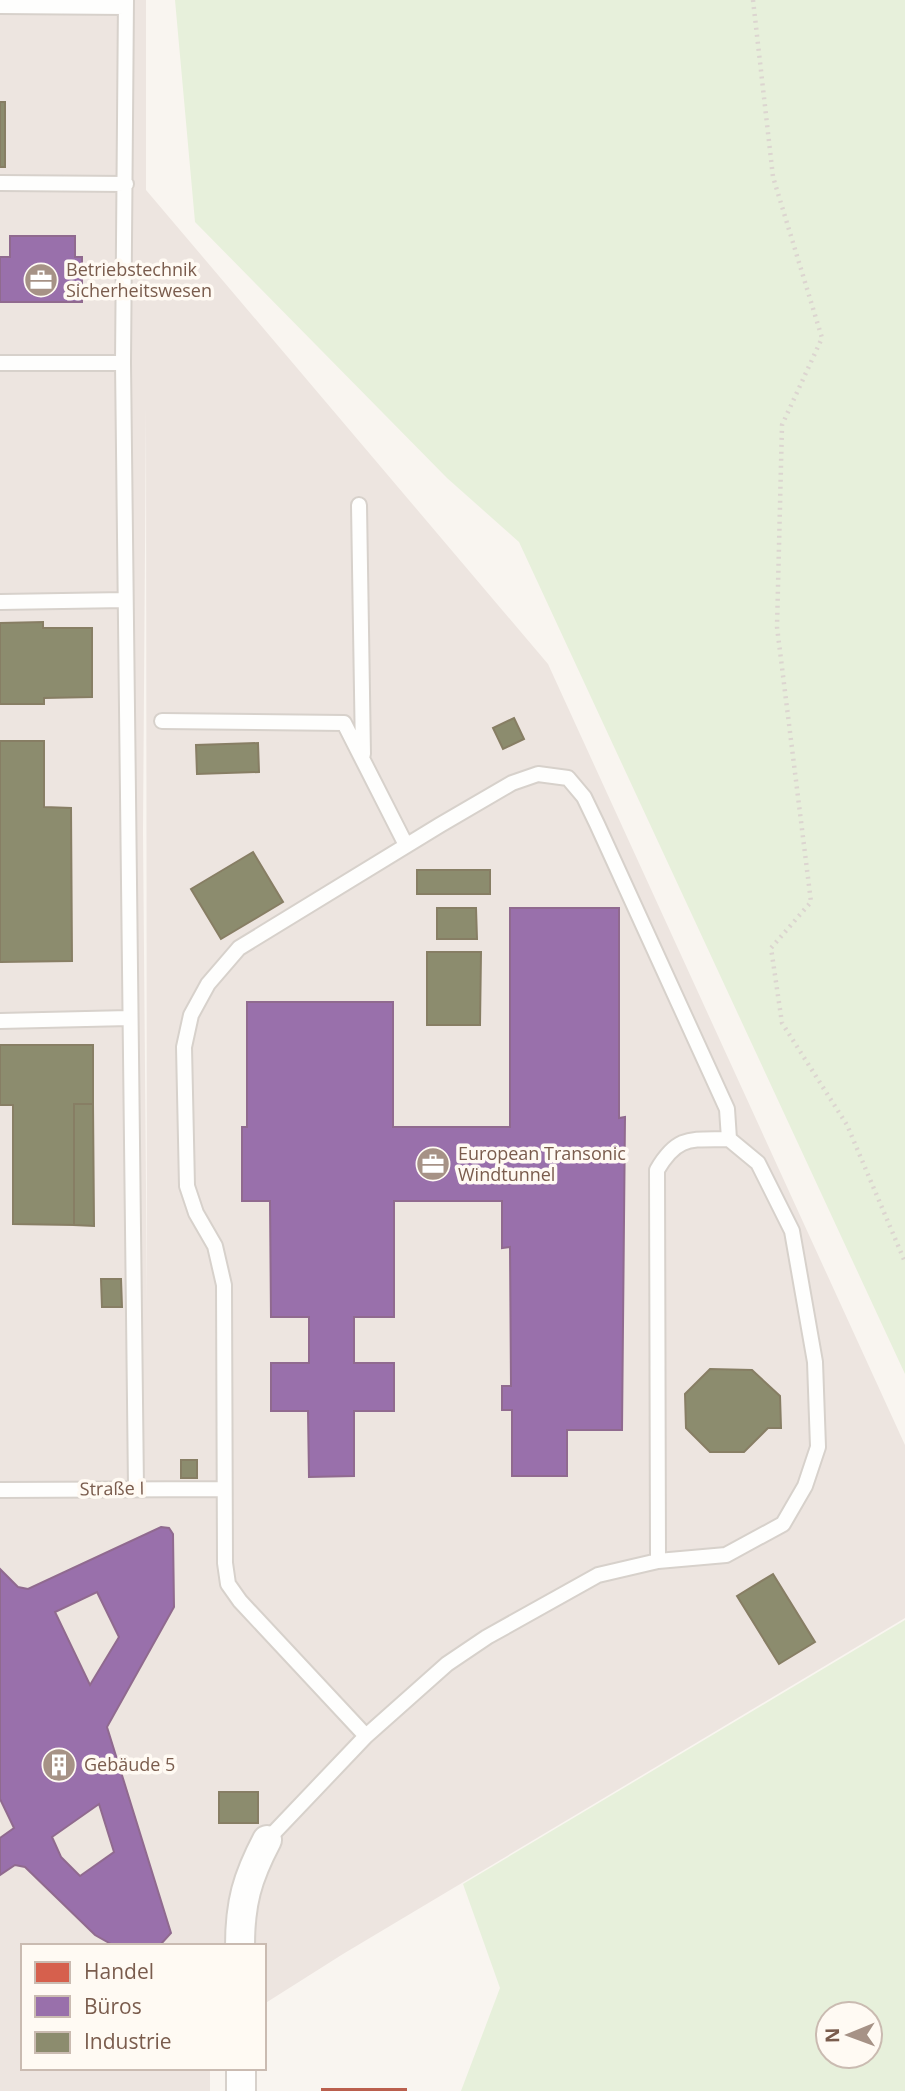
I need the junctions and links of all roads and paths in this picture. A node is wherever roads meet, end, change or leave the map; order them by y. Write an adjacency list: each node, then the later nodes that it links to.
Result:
1 (753, 0): 17 (path)
2 (126, 3): 3 (lane); 5 (lane)
3 (0, 5)
4 (0, 183): 5 (lane)
5 (126, 184): 7 (lane)
6 (0, 363): 7 (lane)
7 (123, 363): 9 (lane)
8 (359, 505): 12 (lane)
9 (125, 600): 10 (lane); 14 (lane)
10 (0, 601)
11 (162, 721): 12 (lane)
12 (363, 755): 13 (lane)
13 (406, 845): 16 (lane); 19 (lane)
14 (129, 1018): 15 (lane); 18 (lane)
15 (0, 1021)
16 (729, 1139): 21 (lane); 21 (lane)
17 (905, 1262)
18 (136, 1488): 19 (lane, Straße I); 20 (lane, Straße I)
19 (225, 1489): 22 (lane)
20 (0, 1490)
21 (658, 1561): 22 (lane)
22 (366, 1736): 23 (lane)
23 (267, 1840): 24 (street)
24 (240, 1944)
25 (241, 2070): 26 (street)
26 (241, 2091)

